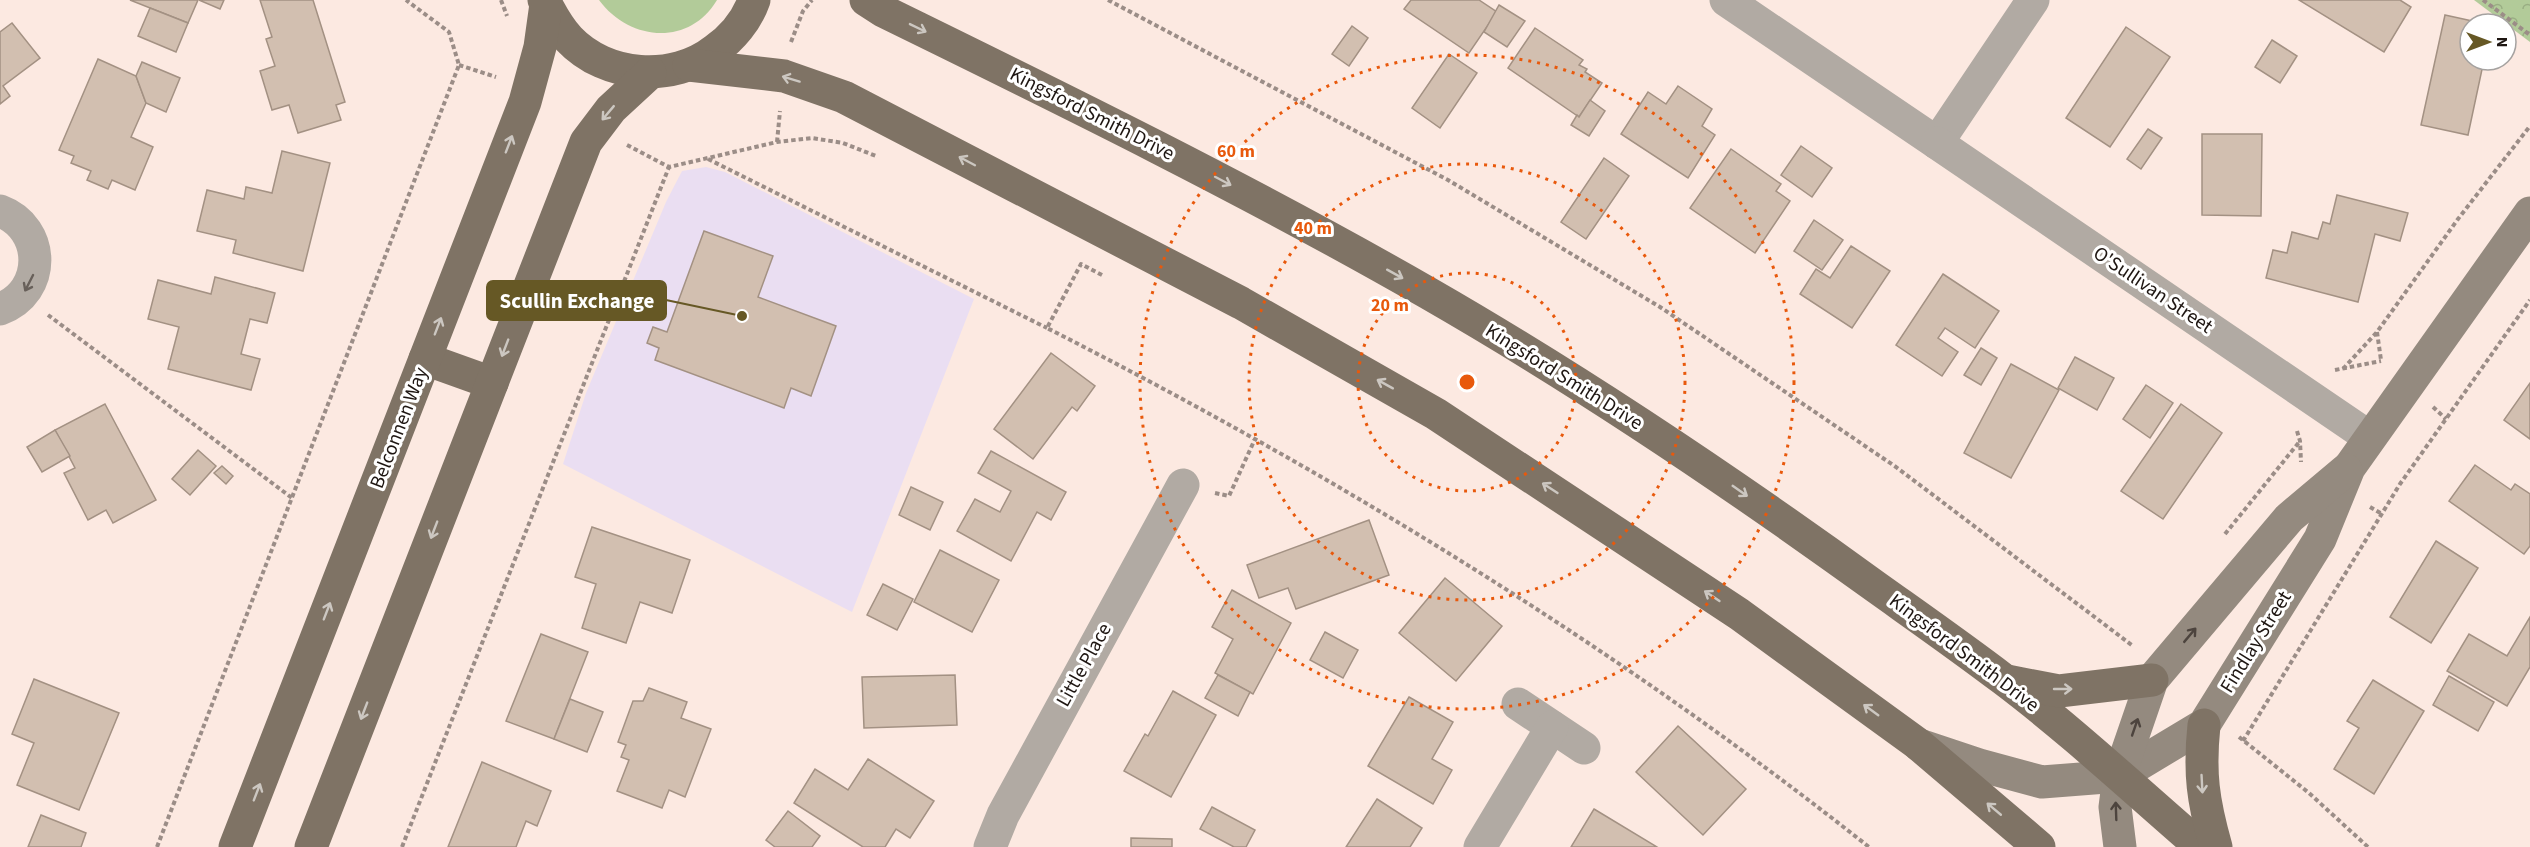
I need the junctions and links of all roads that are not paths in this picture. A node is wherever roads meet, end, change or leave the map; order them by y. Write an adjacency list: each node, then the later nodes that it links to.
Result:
1 (754, 0): 6 (main road)
2 (866, 0): 18 (main road, Kingsford Smith Drive, one-way to 18)
3 (1726, 0): 8 (street, O'Sullivan Street)
4 (2033, 0): 8 (street)
5 (545, 2): 7 (main road); 12 (main road, Belconnen Way, one-way to 5)
6 (689, 65): 7 (main road); 22 (main road, one-way to 6)
7 (650, 73): 13 (main road, one-way to 13)
8 (1936, 143): 14 (street, O'Sullivan Street)
9 (0, 211): 11 (street, one-way to 11)
10 (2530, 213): 14 (street, Findlay Street)
11 (10, 302)
12 (425, 360): 13 (main road); 25 (main road, Belconnen Way, one-way to 12)
13 (492, 383): 26 (main road, one-way to 26)
14 (2369, 437): 15 (street, Findlay Street)
15 (2349, 468): 17 (street, Findlay Street, one-way to 15); 20 (street, Findlay Street)
16 (1183, 485): 27 (street, Little Place)
17 (2152, 680): 18 (main road, one-way to 17); 24 (street, Findlay Street, one-way to 17)
18 (2005, 681): 24 (main road, Kingsford Smith Drive)
19 (1518, 704): 21 (street)
20 (2204, 725): 24 (street, Findlay Street); 32 (main road, one-way to 32)
21 (1552, 727): 23 (street); 28 (street)
22 (1918, 744): 24 (street, Findlay Street); 29 (main road, one-way to 22)
23 (1584, 748)
24 (2119, 776): 30 (street, Findlay Street, one-way to 24); 31 (main road, Kingsford Smith Drive)
25 (236, 847)
26 (311, 847)
27 (990, 847)
28 (1480, 847)
29 (2039, 847)
30 (2120, 847)
31 (2201, 847)
32 (2216, 847)

